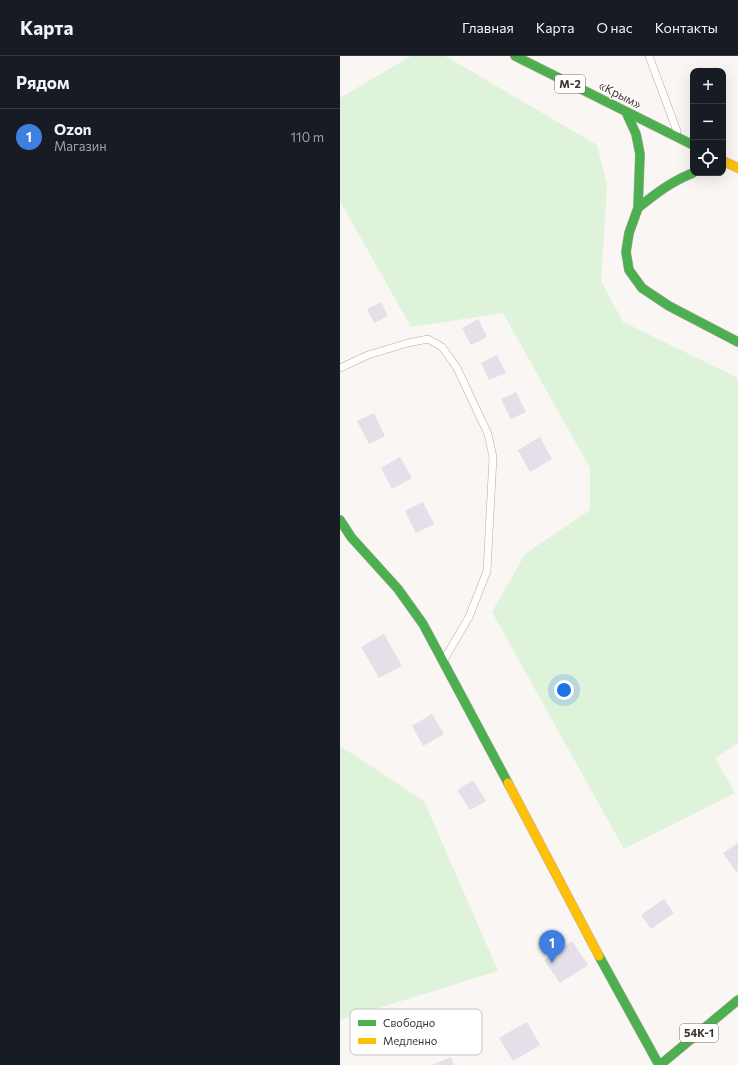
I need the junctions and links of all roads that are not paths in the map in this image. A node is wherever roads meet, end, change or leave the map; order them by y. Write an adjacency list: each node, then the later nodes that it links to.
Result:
1 (515, 56): 3 (main road, «Крым» / М-2)
2 (649, 56): 4 (lane)
3 (626, 112): 4 (main road, «Крым» / М-2); 10 (main road)
4 (680, 139): 5 (main road, «Крым» / М-2)
5 (690, 144)
6 (726, 162): 7 (main road)
7 (737, 168): 8 (main road)
8 (726, 169)
9 (690, 174): 10 (main road)
10 (638, 208): 11 (main road)
11 (738, 342)
12 (340, 368): 14 (lane)
13 (340, 520): 14 (main road)
14 (443, 662): 16 (main road)
15 (738, 1000): 16 (main road, 54К-1)
16 (659, 1065)

